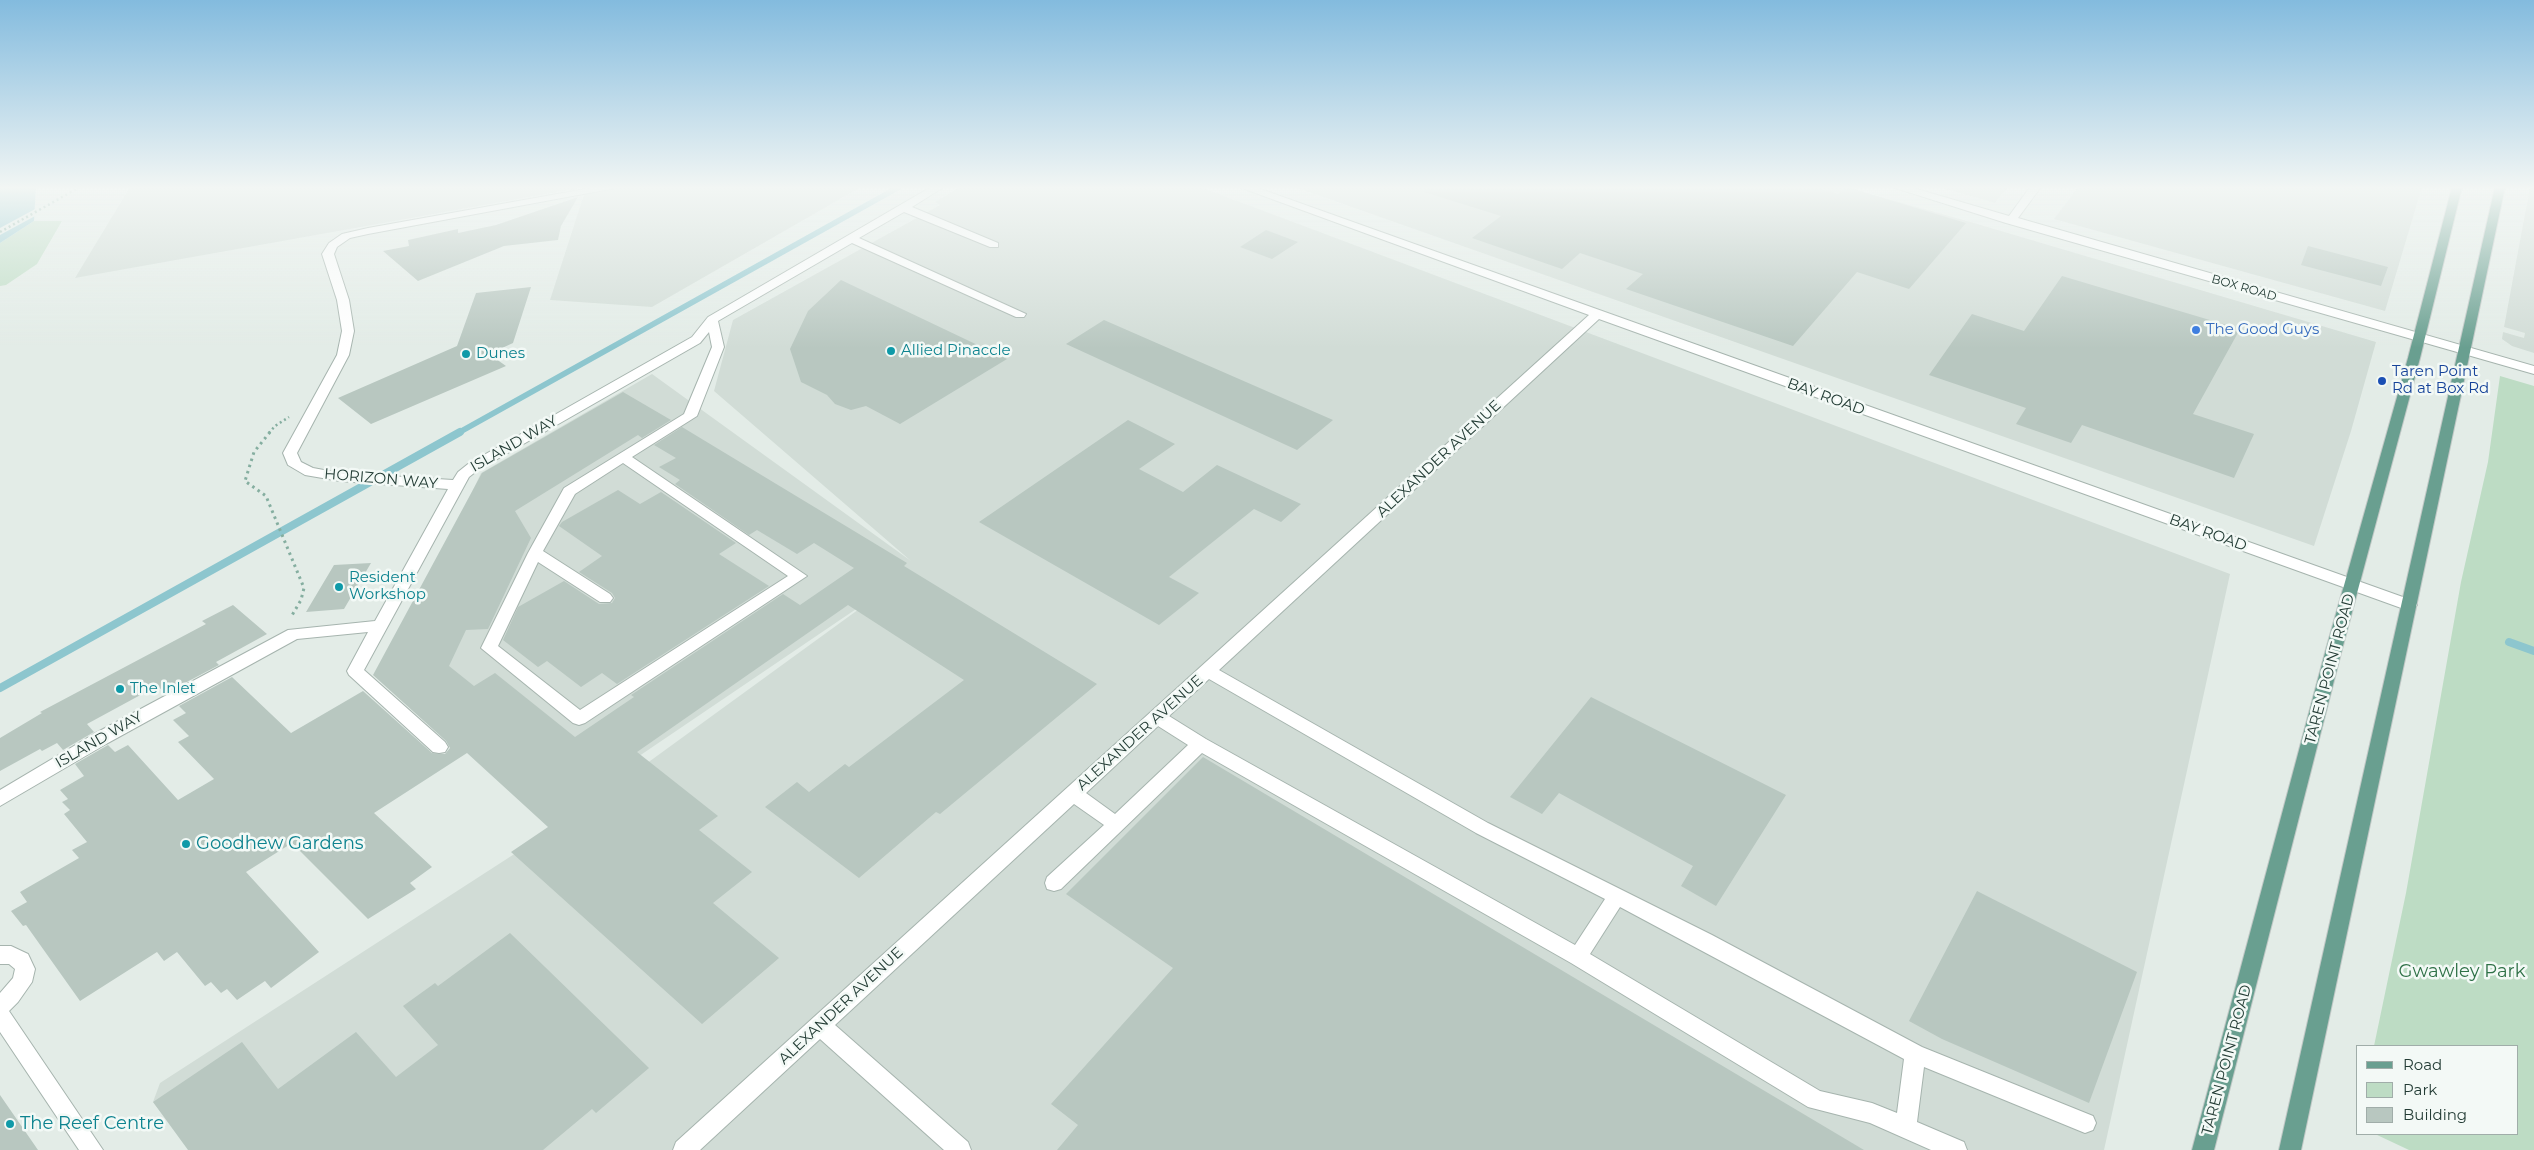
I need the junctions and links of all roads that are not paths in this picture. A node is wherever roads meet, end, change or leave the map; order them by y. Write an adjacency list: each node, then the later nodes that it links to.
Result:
1 (339, 241): 17 (street, HORIZON WAY)
2 (849, 241): 12 (street)
3 (856, 241): 10 (street)
4 (983, 241): 9 (street)
5 (1390, 241): 11 (street, BAY ROAD)
6 (2082, 241): 13 (street, BOX ROAD)
7 (2443, 241): 13 (main road, TAREN POINT ROAD)
8 (2488, 241): 14 (main road)
9 (994, 245)
10 (1020, 314)
11 (1596, 315): 19 (street, BAY ROAD); 23 (street, ALEXANDER AVENUE)
12 (712, 320): 16 (street); 17 (street, ISLAND WAY)
13 (2418, 337): 14 (street, BOX ROAD); 19 (main road, TAREN POINT ROAD)
14 (2464, 350): 15 (street, BOX ROAD); 21 (main road)
15 (2534, 370)
16 (623, 457): 18 (street); 18 (street)
17 (457, 485): 22 (street, ISLAND WAY)
18 (535, 552): 20 (street)
19 (2352, 585): 21 (street, BAY ROAD); 44 (main road, TAREN POINT ROAD)
20 (605, 598)
21 (2409, 606): 45 (main road)
22 (378, 626): 26 (street); 28 (street, ISLAND WAY)
23 (1207, 671): 24 (street, ALEXANDER AVENUE); 31 (street)
24 (1157, 717): 25 (street); 27 (street, ALEXANDER AVENUE)
25 (1200, 744): 29 (street); 33 (street)
26 (439, 747)
27 (1073, 794): 29 (street); 36 (street, ALEXANDER AVENUE)
28 (0, 799)
29 (1115, 823): 30 (street)
30 (1054, 883)
31 (1617, 896): 33 (street); 37 (street)
32 (0, 955): 34 (street)
33 (1578, 957): 39 (street)
34 (0, 1006)
35 (0, 1015): 40 (street)
36 (820, 1025): 41 (street, ALEXANDER AVENUE); 42 (street)
37 (1915, 1054): 38 (street); 39 (street)
38 (2085, 1123)
39 (1906, 1127): 43 (street)
40 (92, 1150)
41 (684, 1150)
42 (960, 1150)
43 (1956, 1150)
44 (2204, 1150)
45 (2290, 1150)

